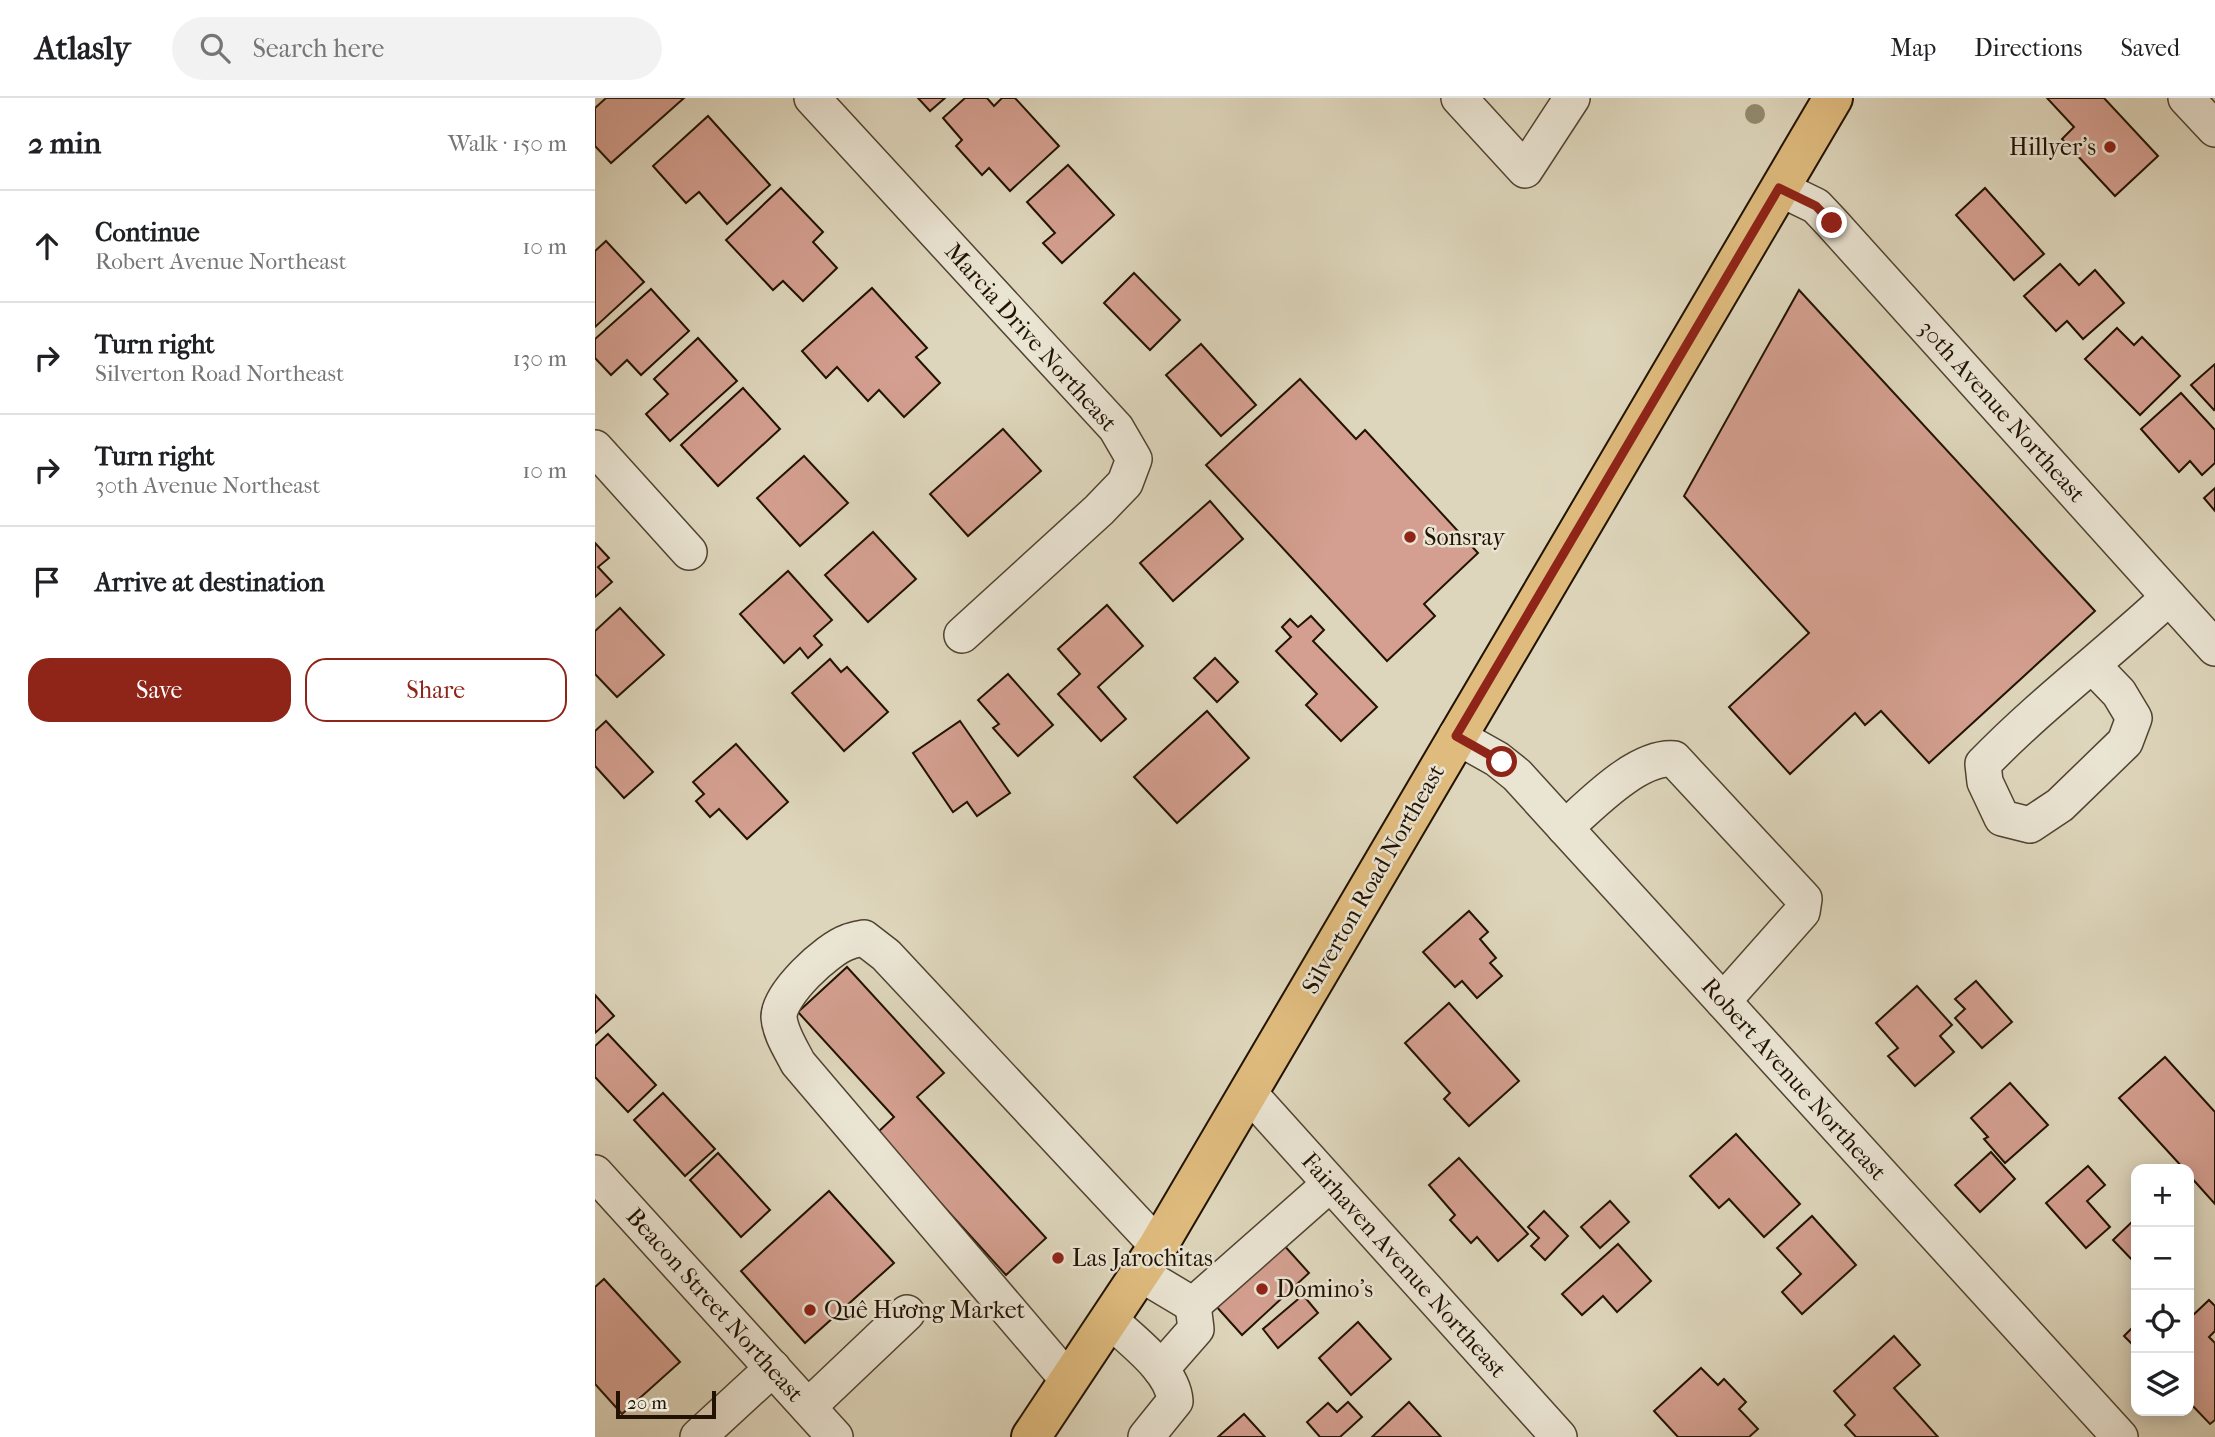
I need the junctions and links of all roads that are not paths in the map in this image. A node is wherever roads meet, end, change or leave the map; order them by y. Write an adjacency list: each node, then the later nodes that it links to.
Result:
1 (812, 98): 11 (street, Marcia Drive Northeast)
2 (1459, 98): 3 (street)
3 (1572, 98)
4 (1833, 98): 7 (main road, Silverton Road Northeast)
5 (2186, 98): 6 (street)
6 (2215, 129)
7 (1779, 188): 10 (street, 30th Avenue Northeast); 14 (main road, Silverton Road Northeast)
8 (595, 448): 9 (street)
9 (689, 552)
10 (2169, 597): 12 (street, 30th Avenue Northeast); 13 (street)
11 (963, 635)
12 (2215, 648)
13 (2092, 666): 13 (street)
14 (1456, 736): 15 (street, Robert Avenue Northeast); 17 (main road, Silverton Road Northeast)
15 (1565, 828): 16 (street, Robert Avenue Northeast); 16 (street)
16 (1723, 1001): 33 (street, Robert Avenue Northeast)
17 (1249, 1093): 19 (street, Fairhaven Avenue Northeast); 20 (main road, Silverton Road Northeast)
18 (595, 1172): 24 (street, Beacon Street Northeast)
19 (1330, 1184): 21 (street); 32 (street, Fairhaven Avenue Northeast)
20 (1150, 1260): 21 (street); 23 (main road, Silverton Road Northeast); 26 (street)
21 (1193, 1306): 25 (street)
22 (907, 1313): 27 (street)
23 (1110, 1320): 25 (street); 26 (main road, Silverton Road Northeast)
24 (773, 1368): 27 (street, Beacon Street Northeast); 28 (street)
25 (1161, 1369): 31 (street)
26 (1069, 1381): 30 (main road, Silverton Road Northeast)
27 (808, 1407): 29 (street, Beacon Street Northeast)
28 (698, 1437)
29 (835, 1437)
30 (1031, 1437)
31 (1146, 1437)
32 (1559, 1437)
33 (2120, 1437)

